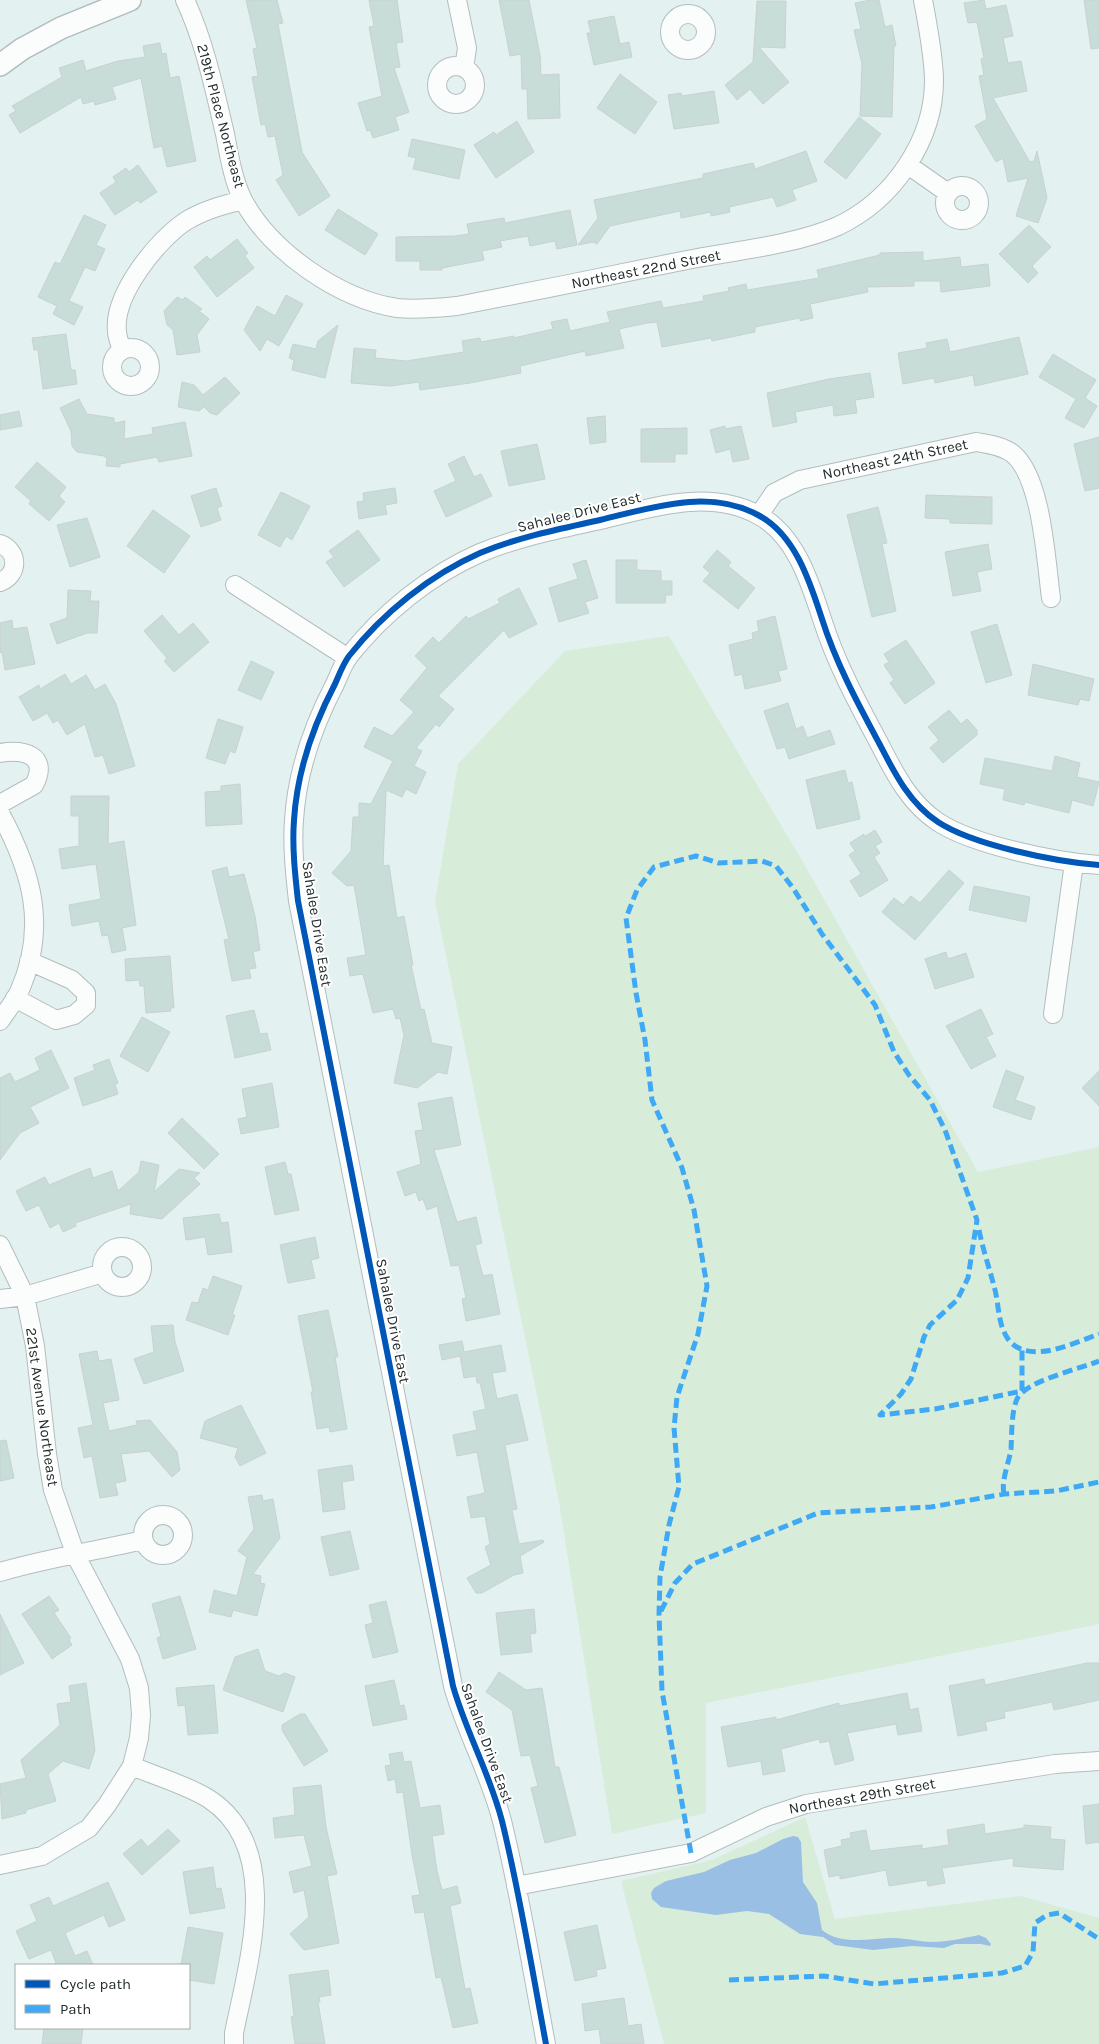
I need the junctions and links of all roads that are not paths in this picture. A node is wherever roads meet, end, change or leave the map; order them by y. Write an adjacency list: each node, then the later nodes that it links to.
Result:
1 (130, 0): 5 (street)
2 (185, 0): 9 (street, 219th Place Northeast)
3 (457, 0): 6 (street)
4 (923, 0): 7 (street, Northeast 22nd Street)
5 (0, 65)
6 (464, 68)
7 (908, 165): 8 (street); 10 (street, Northeast 22nd Street)
8 (948, 193)
9 (243, 200): 10 (street, 219th Place Northeast); 11 (street)
10 (361, 297)
11 (122, 350)
12 (759, 515): 16 (street, Northeast 24th Street); 17 (street, Sahalee Drive East); 21 (street, Sahalee Drive East)
13 (0, 544): 14 (street)
14 (0, 582)
15 (234, 585): 17 (street)
16 (1051, 598)
17 (348, 658): 37 (street, Sahalee Drive East)
18 (0, 753): 19 (street)
19 (0, 804)
20 (0, 813): 23 (street)
21 (1074, 863): 22 (street, Sahalee Drive East); 25 (street)
22 (1099, 865)
23 (29, 961): 24 (street); 24 (street)
24 (15, 998): 26 (street)
25 (1053, 1014)
26 (0, 1021)
27 (0, 1245): 29 (street, 221st Avenue Northeast)
28 (103, 1273): 29 (street)
29 (25, 1296): 30 (street); 32 (street, 221st Avenue Northeast)
30 (0, 1299)
31 (143, 1540): 32 (street)
32 (76, 1556): 33 (street); 35 (street, 221st Avenue Northeast)
33 (0, 1572)
34 (1099, 1761): 37 (street, Northeast 29th Street)
35 (132, 1766): 36 (street, 221st Avenue Northeast); 38 (street)
36 (0, 1865)
37 (516, 1886): 39 (street, Sahalee Drive East)
38 (234, 2044)
39 (546, 2044)

